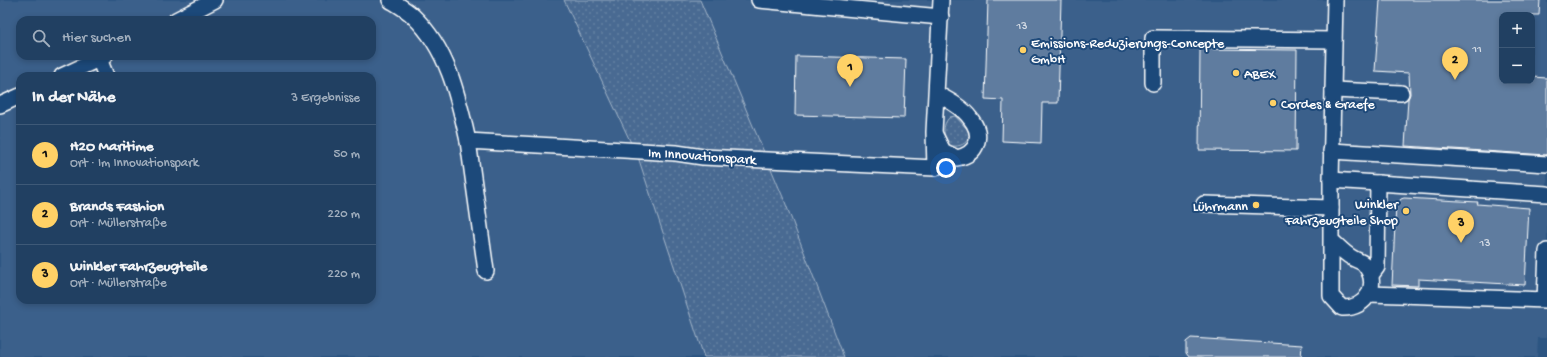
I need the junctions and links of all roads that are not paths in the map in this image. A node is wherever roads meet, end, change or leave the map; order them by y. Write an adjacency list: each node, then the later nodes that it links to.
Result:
1 (215, 0): 6 (street)
2 (390, 0): 20 (street)
3 (759, 0): 7 (street)
4 (941, 0): 7 (street)
5 (1335, 0): 8 (street)
6 (184, 16)
7 (941, 17): 16 (street)
8 (1334, 40): 13 (street); 14 (street)
9 (96, 60): 11 (street)
10 (103, 60): 12 (street)
11 (70, 72)
12 (105, 72)
13 (1153, 83)
14 (1333, 90): 15 (street); 21 (street)
15 (1401, 93)
16 (937, 94): 19 (street); 19 (street)
17 (16, 98): 18 (street)
18 (0, 105)
19 (934, 132): 20 (street, Im Innovationspark)
20 (468, 141): 30 (street)
21 (1331, 151): 22 (street); 23 (street)
22 (1547, 164)
23 (1331, 180): 24 (street); 27 (street)
24 (1378, 183): 25 (street); 31 (street)
25 (1547, 194)
26 (1204, 204): 27 (street)
27 (1331, 208): 28 (street)
28 (1332, 241): 31 (street); 32 (street)
29 (1547, 251): 32 (street)
30 (486, 271)
31 (1371, 275): 32 (street)
32 (1370, 294)

